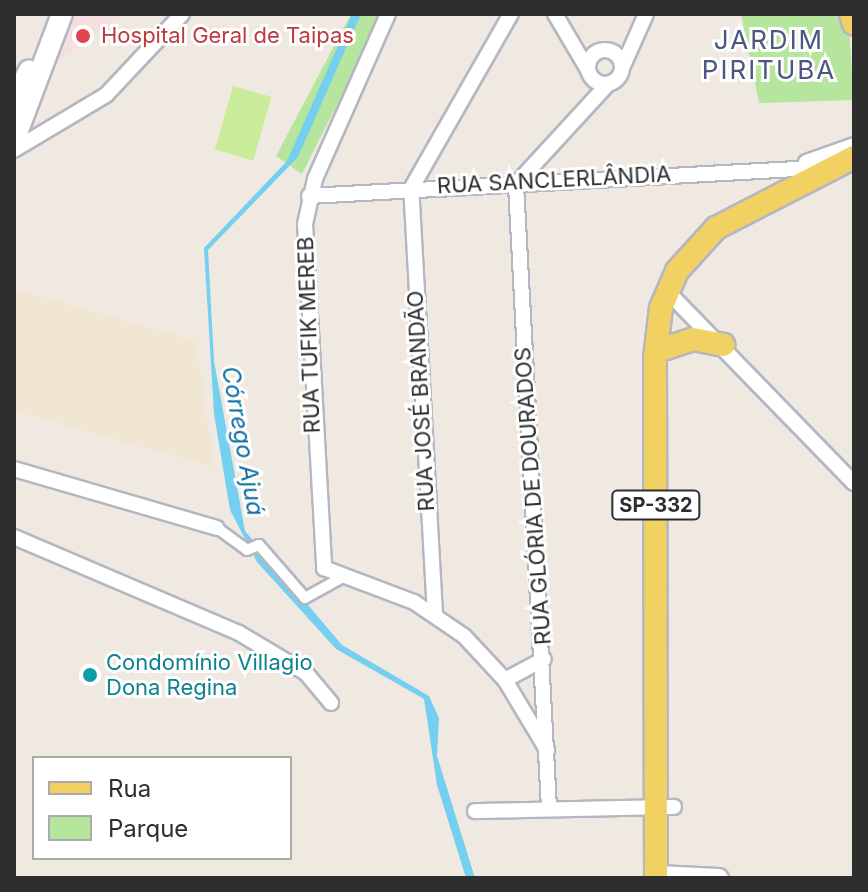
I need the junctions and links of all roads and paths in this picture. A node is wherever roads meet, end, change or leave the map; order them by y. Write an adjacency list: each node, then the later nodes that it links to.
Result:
1 (50, 14): 14 (main road)
2 (62, 14): 15 (main road)
3 (182, 14): 17 (street)
4 (388, 14): 22 (street, RUA TUFIK MEREB)
5 (511, 14): 21 (street)
6 (555, 14): 10 (street)
7 (851, 14): 9 (main road)
8 (644, 17): 11 (street); 12 (street)
9 (854, 24)
10 (569, 32): 11 (street); 13 (street)
11 (608, 51): 12 (street); 13 (street)
12 (623, 66): 13 (street)
13 (596, 78): 20 (street)
14 (14, 101)
15 (14, 141)
16 (854, 145): 18 (street, RUA SANCLERLÂNDIA)
17 (14, 150)
18 (798, 165): 19 (street, RUA SANCLERLÂNDIA); 20 (street, RUA SANCLERLÂNDIA)
19 (849, 168): 23 (main road, SP-332)
20 (516, 184): 21 (street, RUA SANCLERLÂNDIA); 32 (street, RUA GLÓRIA DE DOURADOS)
21 (411, 189): 22 (street, RUA SANCLERLÂNDIA); 31 (street, RUA JOSÉ BRANDÃO)
22 (309, 196): 30 (street, RUA TUFIK MEREB)
23 (672, 296): 24 (street); 25 (main road, SP-332); 36 (main road, SP-332)
24 (723, 345): 25 (main road); 27 (street)
25 (666, 348): 36 (main road, SP-332)
26 (14, 469): 28 (street)
27 (854, 483)
28 (217, 528): 30 (street)
29 (14, 537): 34 (street)
30 (335, 576): 31 (street)
31 (435, 614): 33 (street)
32 (544, 659): 33 (street); 35 (street, RUA GLÓRIA DE DOURADOS)
33 (505, 680): 35 (street)
34 (331, 703)
35 (547, 750): 37 (street, RUA GLÓRIA DE DOURADOS)
36 (668, 806): 37 (street); 39 (main road, SP-332)
37 (549, 808): 38 (street)
38 (475, 811)
39 (663, 877): 40 (street)
40 (719, 878)

